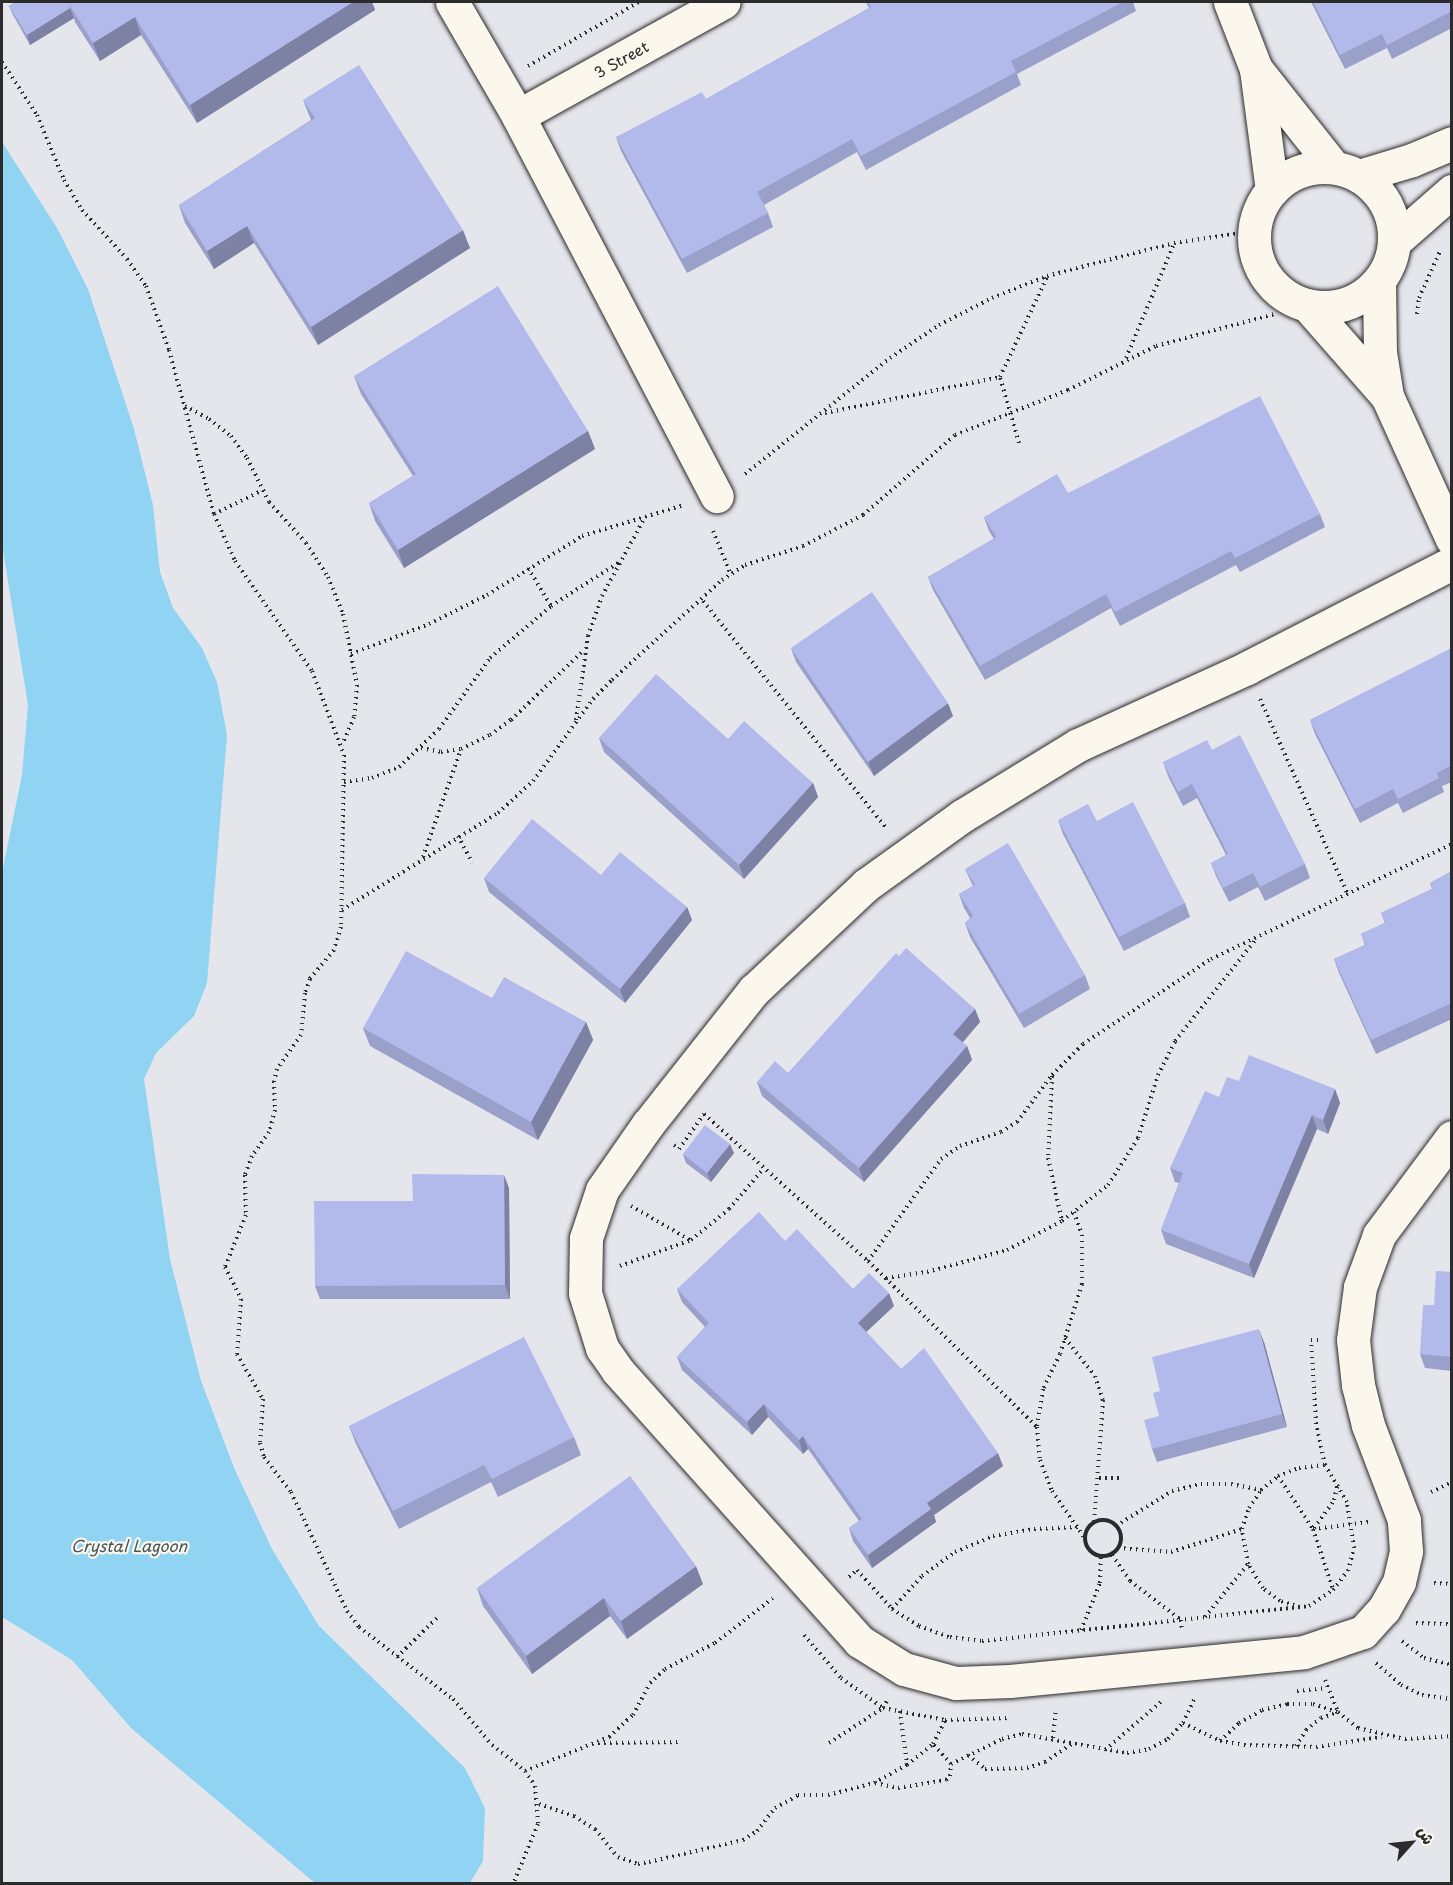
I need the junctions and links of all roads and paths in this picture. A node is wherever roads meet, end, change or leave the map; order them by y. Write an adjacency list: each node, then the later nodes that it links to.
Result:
1 (452, 2): 7 (street)
2 (639, 2): 7 (path)
3 (724, 2): 8 (street, 3 Street)
4 (1230, 2): 6 (street)
5 (2, 62): 24 (path)
6 (1256, 69): 10 (street); 11 (street)
7 (499, 83): 8 (street)
8 (518, 116): 29 (street)
9 (1452, 143): 10 (street)
10 (1346, 171): 11 (street); 15 (street)
11 (1272, 190): 13 (street)
12 (1452, 191): 15 (street)
13 (1254, 231): 16 (path); 19 (street)
14 (1447, 239): 20 (path)
15 (1395, 241): 18 (street)
16 (1174, 243): 17 (path); 21 (path)
17 (1047, 276): 22 (path); 26 (path)
18 (1379, 283): 19 (street); 23 (street)
19 (1308, 306): 21 (path); 23 (street)
20 (1416, 317)
21 (1126, 358): 25 (path)
22 (1000, 377): 25 (path); 26 (path)
23 (1387, 396): 32 (street)
24 (185, 406): 28 (path); 30 (path)
25 (1010, 411): 27 (path); 36 (path)
26 (825, 413): 29 (path)
27 (1018, 443)
28 (261, 491): 30 (path); 40 (path)
29 (709, 498): 31 (path); 36 (path)
30 (214, 514): 43 (path)
31 (646, 516): 33 (path); 35 (path)
32 (1452, 539)
33 (621, 561): 38 (path); 39 (path)
34 (1452, 563): 41 (street)
35 (528, 568): 38 (path); 40 (path)
36 (730, 575): 37 (path)
37 (703, 601): 42 (path); 49 (path)
38 (551, 606): 44 (path)
39 (585, 649): 42 (path); 45 (path)
40 (351, 654): 43 (path)
41 (1247, 668): 49 (street); 52 (path)
42 (576, 720): 47 (path)
43 (341, 746): 46 (path)
44 (421, 748): 45 (path); 46 (path)
45 (461, 749): 50 (path)
46 (344, 782): 53 (path)
47 (458, 836): 50 (path); 51 (path)
48 (1452, 844): 52 (path)
49 (906, 854): 56 (street)
50 (423, 857): 53 (path)
51 (472, 862)
52 (1348, 895): 54 (path)
53 (342, 910): 101 (path)
54 (1256, 938): 55 (path); 60 (path)
55 (1052, 1075): 61 (path); 63 (path)
56 (648, 1124): 58 (path); 59 (street)
57 (1452, 1137): 67 (street)
58 (764, 1168): 62 (path); 63 (path)
59 (602, 1190): 62 (path); 64 (street)
60 (1074, 1212): 61 (path); 66 (path)
61 (1062, 1221): 65 (path)
62 (691, 1240): 64 (path)
63 (868, 1262): 65 (path)
64 (584, 1264): 89 (street)
65 (885, 1278): 68 (path)
66 (1065, 1338): 68 (path); 71 (path)
67 (1353, 1340): 69 (path); 75 (street)
68 (1037, 1427): 79 (path)
69 (1325, 1465): 70 (path); 73 (path)
70 (1278, 1476): 74 (path); 81 (path)
71 (1099, 1478): 72 (path); 76 (path)
72 (1121, 1478)
73 (1338, 1482): 77 (path); 81 (path)
74 (1261, 1490): 78 (path); 80 (path)
75 (1404, 1520): 77 (path); 98 (street)
76 (1094, 1522): 78 (path); 82 (path)
77 (1351, 1523): 81 (path); 87 (path)
78 (1116, 1526): 83 (path)
79 (1078, 1527): 82 (path); 91 (path)
80 (1242, 1529): 83 (path); 86 (path)
81 (1313, 1529): 87 (path)
82 (1084, 1537): 85 (path)
83 (1118, 1548): 84 (path)
84 (1112, 1555): 85 (path); 94 (path)
85 (1101, 1557): 97 (path)
86 (1248, 1564): 90 (path); 93 (path)
87 (1333, 1590): 90 (path)
88 (774, 1597): 115 (path)
89 (824, 1600): 91 (path); 103 (street)
90 (1301, 1608): 93 (path)
91 (892, 1609): 97 (path)
92 (438, 1617): 101 (path)
93 (1203, 1618): 94 (path)
94 (1181, 1620): 97 (path)
95 (1411, 1622): 96 (path)
96 (1452, 1624)
97 (1081, 1630)
98 (1363, 1632): 100 (street); 105 (path)
99 (1400, 1639): 102 (path)
100 (1319, 1647): 103 (street); 108 (path)
101 (398, 1657): 124 (path)
102 (1452, 1665)
103 (904, 1670): 116 (path)
104 (1194, 1699): 110 (path)
105 (1452, 1699)
106 (1162, 1701): 120 (path)
107 (900, 1711): 123 (path)
108 (1338, 1712): 111 (path); 113 (path); 119 (path)
109 (945, 1720): 118 (path)
110 (1183, 1723): 113 (path); 120 (path)
111 (1384, 1736): 112 (path); 119 (path)
112 (1452, 1736)
113 (1220, 1741): 119 (path)
114 (682, 1742): 115 (path)
115 (594, 1743): 124 (path)
116 (829, 1743)
117 (1073, 1743): 120 (path); 121 (path); 121 (path)
118 (933, 1744): 122 (path); 123 (path)
119 (1296, 1746)
120 (1105, 1750)
121 (968, 1755): 122 (path)
122 (951, 1764): 125 (path)
123 (907, 1765): 125 (path)
124 (525, 1771): 126 (path)
125 (874, 1783): 126 (path)
126 (539, 1804): 127 (path)
127 (513, 1884)

